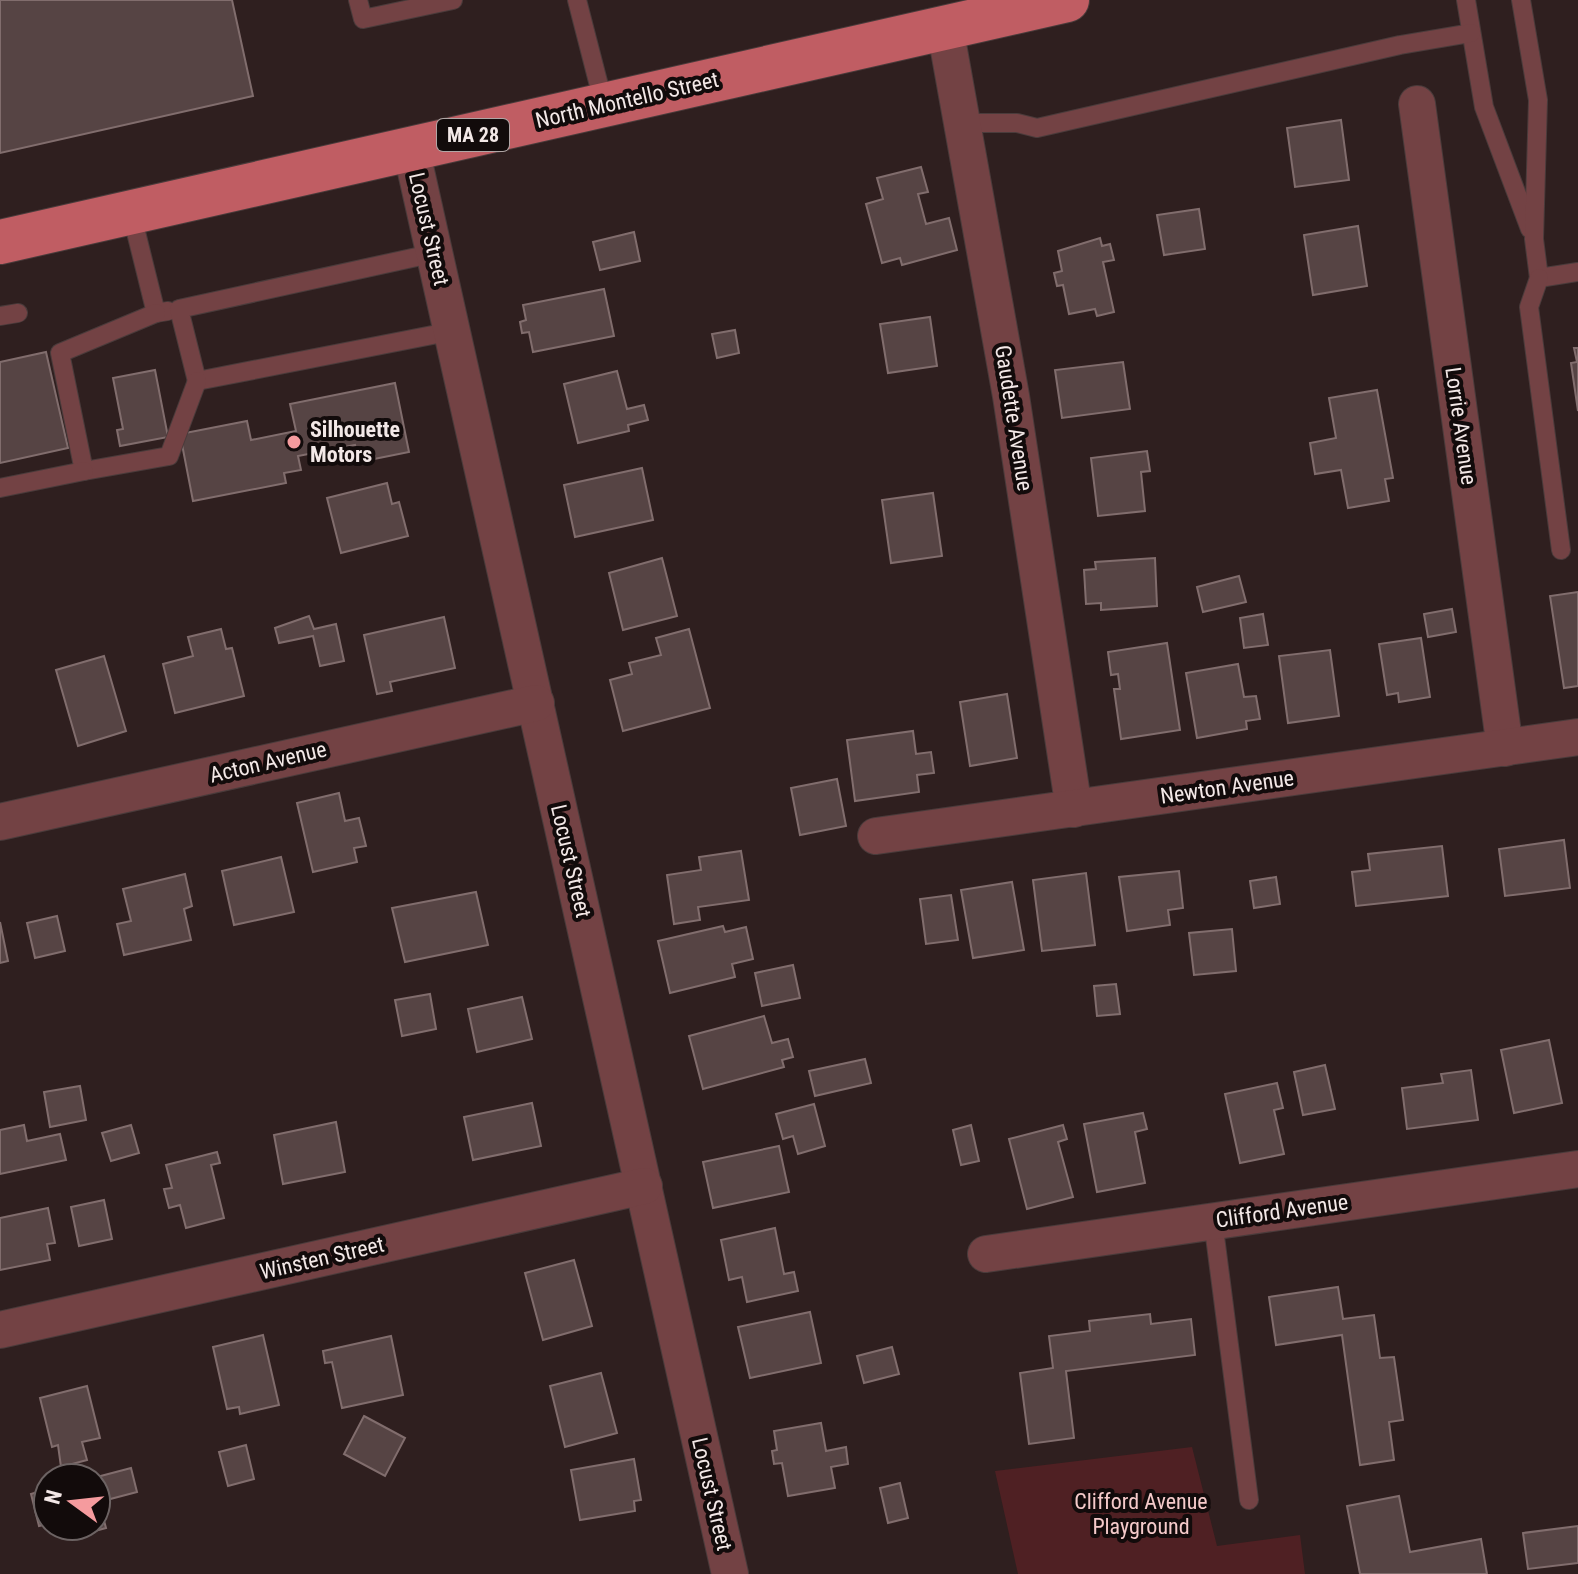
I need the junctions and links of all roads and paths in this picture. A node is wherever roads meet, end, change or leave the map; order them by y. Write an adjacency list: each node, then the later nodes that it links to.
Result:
1 (358, 0): 2 (lane)
2 (453, 0)
3 (577, 0): 10 (lane)
4 (1067, 0): 7 (main road, North Montello Street / MA 28)
5 (1466, 0): 8 (lane)
6 (1521, 0): 14 (lane)
7 (945, 28): 10 (main road, North Montello Street / MA 28); 11 (street, Gaudette Avenue)
8 (1471, 33): 11 (lane); 14 (lane)
9 (1417, 104): 28 (street, Lorrie Avenue)
10 (604, 105): 12 (main road, North Montello Street / MA 28)
11 (963, 123): 29 (street, Gaudette Avenue)
12 (411, 149): 13 (main road, North Montello Street / MA 28); 16 (street, Locust Street)
13 (131, 212): 15 (main road, North Montello Street / MA 28); 20 (lane)
14 (1534, 239): 18 (lane)
15 (0, 242)
16 (435, 253): 19 (lane); 21 (street, Locust Street)
17 (1578, 272): 18 (lane)
18 (1539, 278): 25 (lane)
19 (179, 309): 20 (lane); 22 (lane)
20 (156, 313): 23 (lane)
21 (453, 331): 22 (lane); 26 (street, Locust Street)
22 (197, 381): 23 (lane)
23 (84, 471): 24 (lane)
24 (0, 488)
25 (1561, 550)
26 (536, 703): 30 (street, Acton Avenue); 33 (street, Locust Street)
27 (1578, 737): 28 (street, Newton Avenue)
28 (1505, 748): 29 (street, Newton Avenue)
29 (1074, 809): 31 (street, Newton Avenue)
30 (0, 822)
31 (876, 836)
32 (1578, 1169): 34 (street, Clifford Avenue)
33 (644, 1186): 36 (street, Winsten Street); 38 (street, Locust Street)
34 (1213, 1221): 35 (street, Clifford Avenue); 37 (lane)
35 (986, 1254)
36 (0, 1330)
37 (1249, 1500)
38 (730, 1574)

